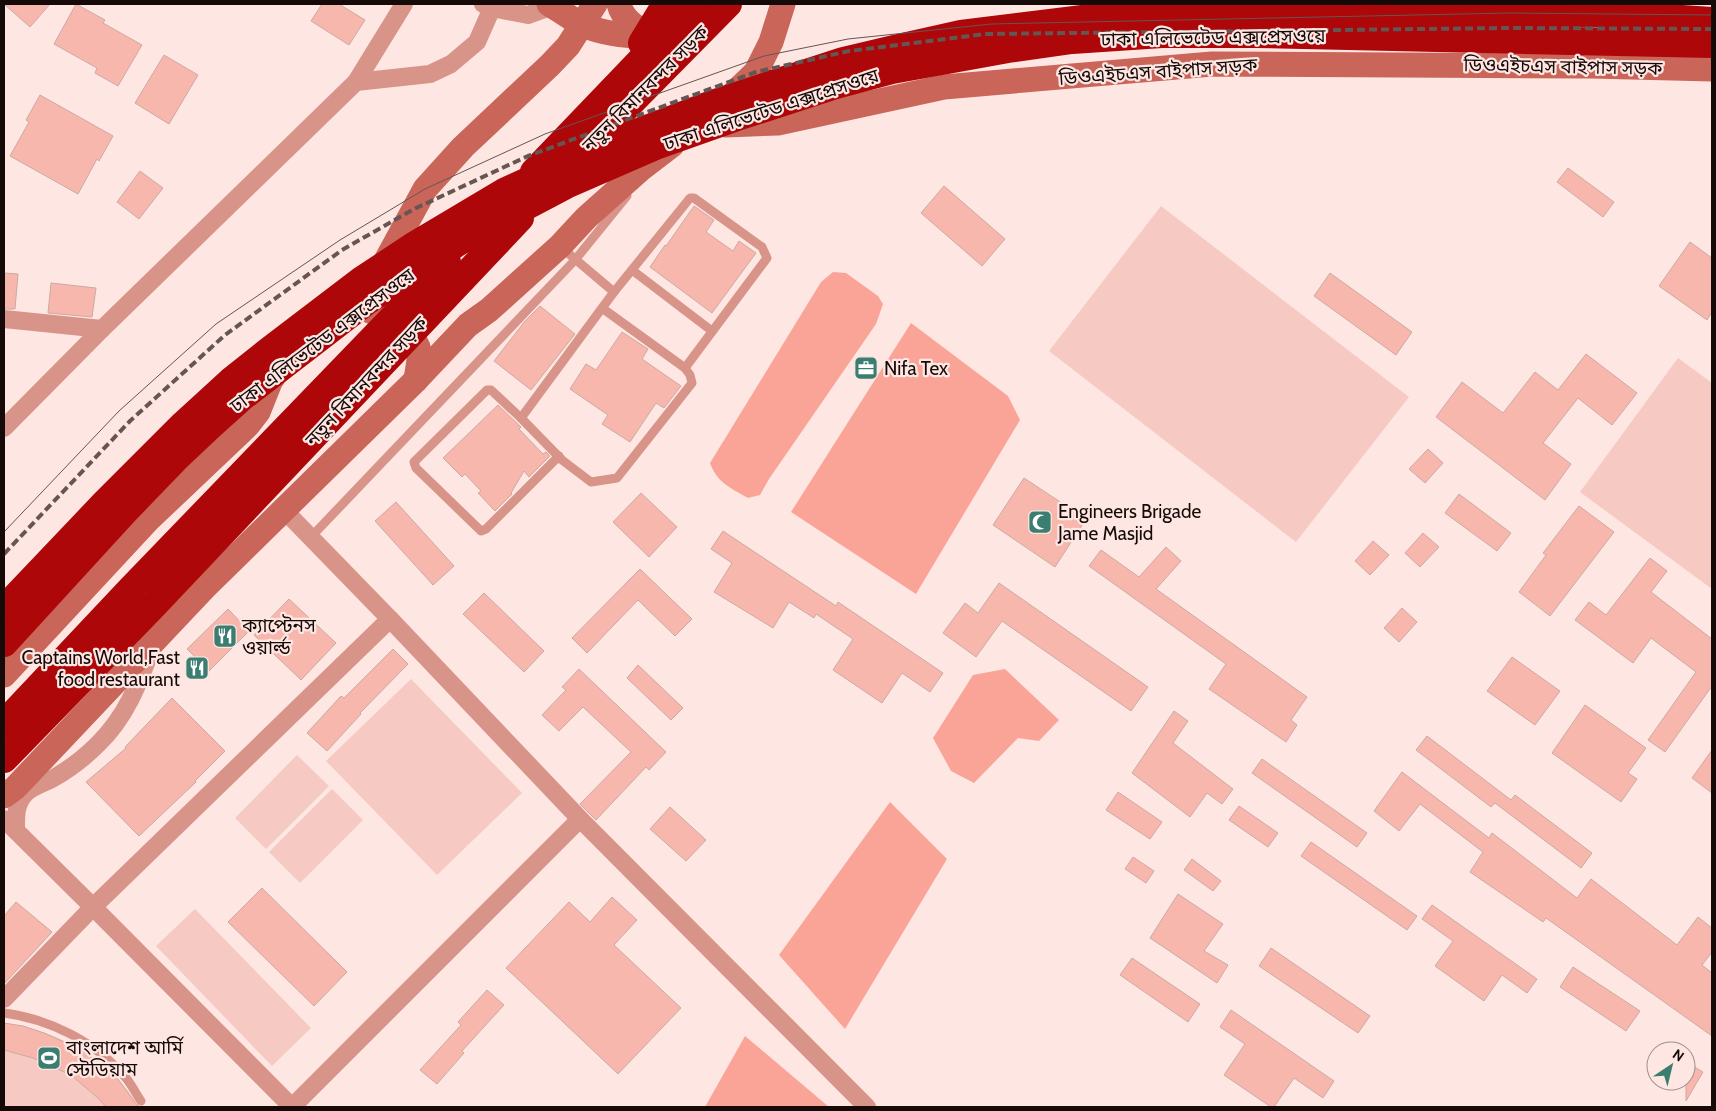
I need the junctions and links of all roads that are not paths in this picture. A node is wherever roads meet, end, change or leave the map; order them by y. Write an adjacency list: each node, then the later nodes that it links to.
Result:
1 (404, 4): 16 (street)
2 (619, 4): 12 (main road)
3 (666, 4): 15 (highway)
4 (696, 4): 15 (highway, নতুন বিমানবন্দর সড়ক)
5 (728, 4): 42 (highway, নতুন বিমানবন্দর সড়ক)
6 (740, 4): 12 (main road)
7 (783, 4): 17 (main road)
8 (551, 5): 9 (street); 10 (main road)
9 (487, 6): 16 (street)
10 (589, 14): 12 (main road); 18 (main road)
11 (1712, 21): 37 (highway, ঢাকা এলিভেটেড এক্সপ্রেসওয়ে)
12 (655, 38)
13 (1712, 44): 39 (highway, ঢাকা এলিভেটেড এক্সপ্রেসওয়ে)
14 (1712, 69): 17 (main road, ডিওএইচএস বাইপাস সড়ক)
15 (622, 79): 41 (highway, নতুন বিমানবন্দর সড়ক)
16 (356, 82): 26 (street)
17 (698, 127): 19 (main road)
18 (392, 251): 22 (main road); 25 (main road)
19 (567, 253): 21 (lane); 25 (main road); 36 (lane)
20 (632, 270): 21 (lane); 27 (lane); 27 (lane)
21 (614, 292): 23 (lane)
22 (355, 305): 29 (main road); 30 (main road)
23 (602, 308): 28 (lane); 31 (lane)
24 (4, 319): 26 (street)
25 (468, 325): 29 (main road)
26 (102, 329): 32 (street)
27 (712, 331): 28 (lane)
28 (685, 368): 33 (lane)
29 (416, 380): 34 (main road)
30 (258, 412): 34 (main road); 40 (main road)
31 (521, 418): 33 (lane); 33 (lane)
32 (4, 428)
33 (559, 456)
34 (321, 472): 35 (main road)
35 (284, 509): 36 (street); 43 (main road)
36 (311, 537): 38 (street)
37 (4, 609)
38 (390, 619): 45 (street); 47 (street)
39 (4, 642)
40 (4, 675)
41 (4, 724)
42 (4, 759)
43 (15, 795): 44 (street); 46 (street)
44 (4, 801)
45 (580, 820): 51 (street); 52 (street)
46 (10, 825): 47 (street)
47 (93, 907): 48 (street); 51 (street)
48 (4, 999)
49 (4, 1013): 50 (lane)
50 (141, 1101)
51 (292, 1107)
52 (867, 1107)

